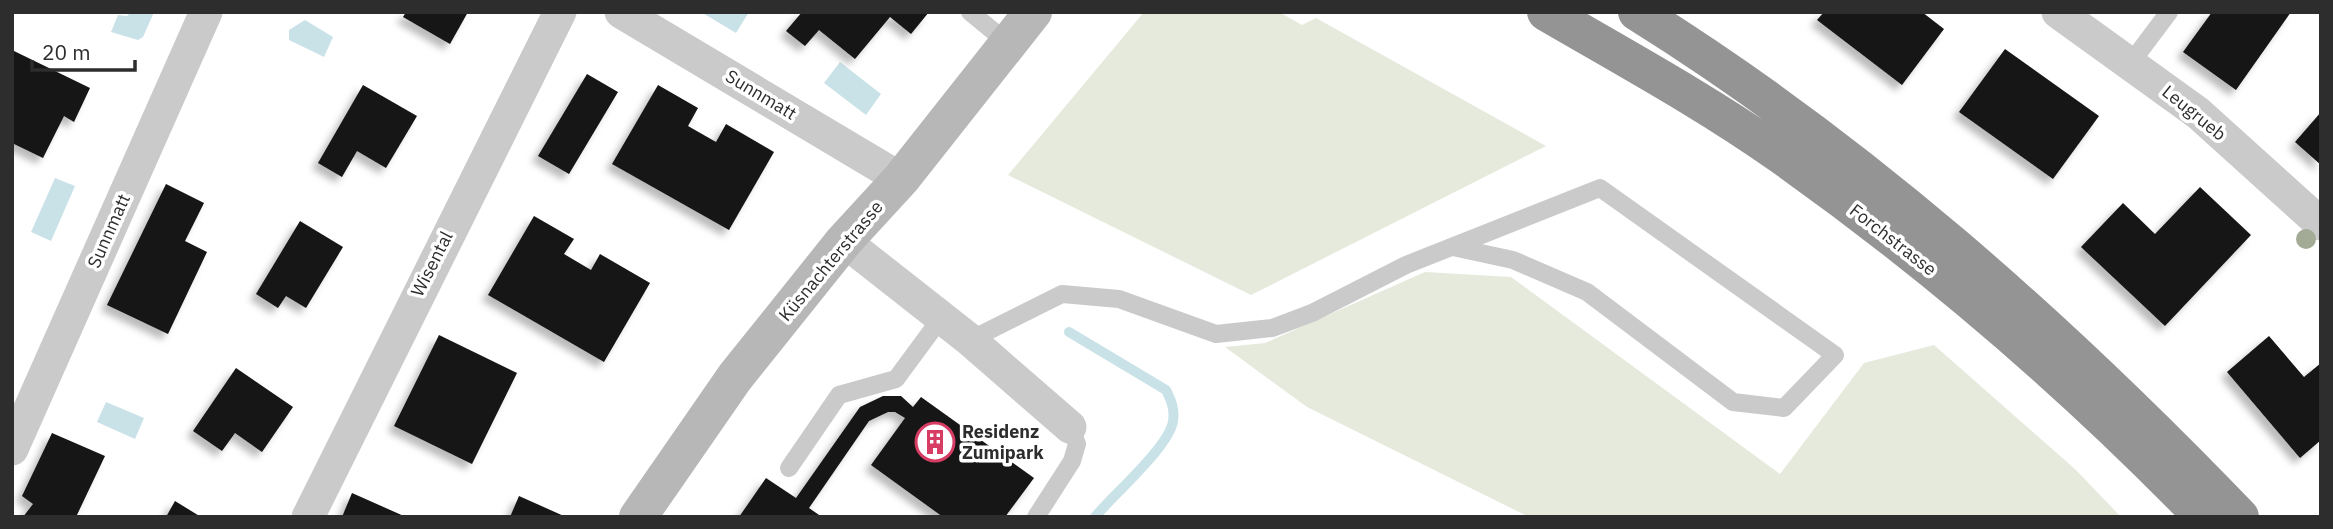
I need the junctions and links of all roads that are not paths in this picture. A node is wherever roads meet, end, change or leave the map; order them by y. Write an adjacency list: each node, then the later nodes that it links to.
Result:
1 (206, 12): 19 (street, Sunnmatt)
2 (560, 12): 21 (street, Wisental)
3 (621, 12): 12 (street, Sunnmatt)
4 (970, 12): 10 (lane)
5 (1033, 12): 10 (main road, Küsnachterstrasse)
6 (1546, 12): 24 (highway, Forchstrasse)
7 (1637, 12): 25 (highway, Forchstrasse)
8 (2058, 12): 11 (street, Leugrueb)
9 (2169, 12): 11 (lane)
10 (1009, 44): 12 (main road, Küsnachterstrasse)
11 (2130, 64): 13 (street, Leugrueb)
12 (901, 179): 14 (main road, Küsnachterstrasse)
13 (2321, 224)
14 (844, 241): 16 (street); 22 (main road, Küsnachterstrasse)
15 (1453, 247): 15 (lane); 17 (lane)
16 (941, 318): 17 (street); 20 (lane)
17 (970, 340): 18 (street)
18 (1070, 428): 23 (lane)
19 (12, 449)
20 (789, 468)
21 (308, 517)
22 (638, 517)
23 (1036, 517)
24 (2203, 517)
25 (2239, 517)

